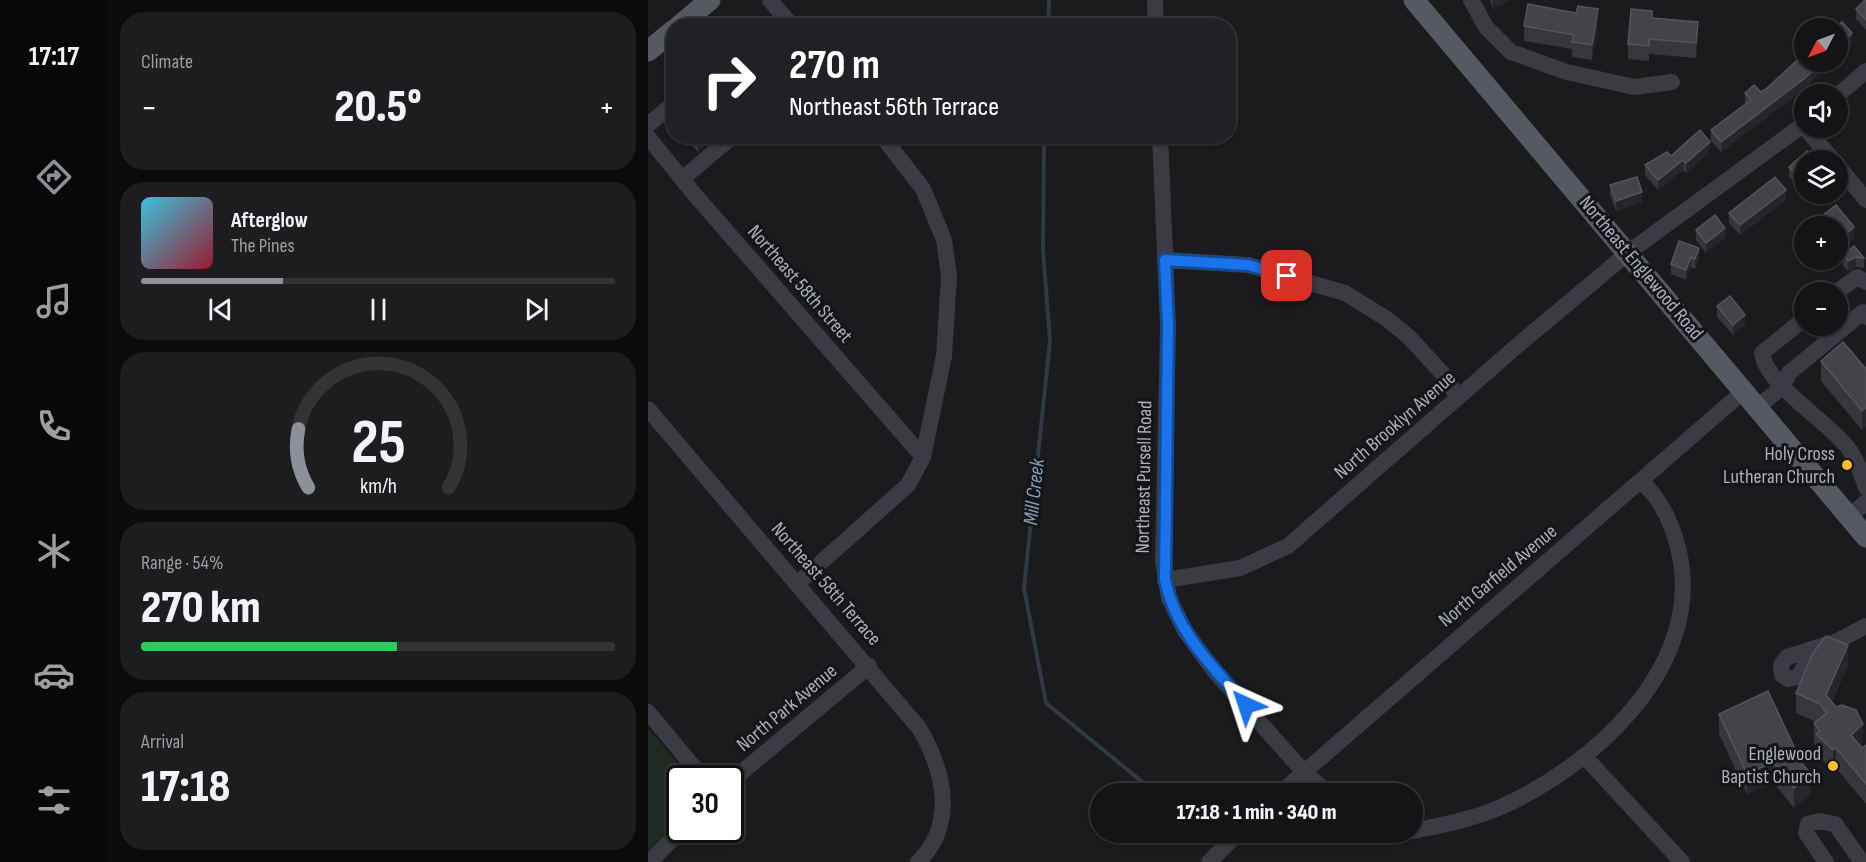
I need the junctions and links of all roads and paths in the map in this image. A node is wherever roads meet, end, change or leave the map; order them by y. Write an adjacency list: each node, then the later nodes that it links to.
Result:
1 (710, 0): 6 (main road)
2 (770, 0): 7 (street)
3 (1155, 0): 8 (street)
4 (1414, 0): 26 (main road, Northeast Englewood Road)
5 (1471, 0): 12 (street)
6 (691, 18)
7 (785, 18)
8 (1156, 18)
9 (666, 39): 10 (main road)
10 (648, 51)
11 (1866, 71): 13 (street)
12 (1672, 82)
13 (1848, 86)
14 (666, 110): 15 (street)
15 (648, 125)
16 (1794, 133): 26 (street)
17 (648, 137): 24 (street, Northeast 58th Street)
18 (1814, 138): 22 (street)
19 (724, 144): 24 (street)
20 (888, 144): 37 (street)
21 (1160, 144): 27 (street, Northeast Pursell Road)
22 (1824, 150)
23 (1848, 178): 25 (street)
24 (682, 179): 37 (street, Northeast 58th Street)
25 (1866, 200)
26 (1629, 252): 33 (main road, Northeast Englewood Road); 34 (street, North Brooklyn Avenue)
27 (1165, 260): 34 (street); 43 (street, Northeast Pursell Road)
28 (1866, 282): 29 (street)
29 (1848, 284)
30 (1865, 313): 32 (street)
31 (1794, 327): 32 (street)
32 (1783, 386): 35 (street); 39 (street)
33 (1744, 391): 35 (main road, Northeast Englewood Road); 38 (street, North Garfield Avenue)
34 (1458, 397): 43 (street, North Brooklyn Avenue)
35 (1758, 407): 41 (main road, Northeast Englewood Road)
36 (648, 409): 44 (street, Northeast 58th Terrace)
37 (923, 457): 44 (street)
38 (1642, 482): 49 (street); 52 (street, North Garfield Avenue)
39 (1866, 488)
40 (1866, 502): 41 (street)
41 (1849, 517): 42 (main road, Northeast Englewood Road)
42 (1866, 537)
43 (1165, 580): 52 (street, Northeast Pursell Road)
44 (798, 583): 47 (street, Northeast 58th Terrace)
45 (1866, 626): 46 (street)
46 (1815, 648)
47 (869, 666): 51 (street, North Park Avenue); 60 (street, Northeast 58th Terrace)
48 (648, 712): 50 (street)
49 (1584, 756): 55 (street); 61 (street)
50 (692, 765)
51 (744, 770)
52 (1303, 771): 53 (street, North Garfield Avenue); 54 (street, Northeast Pursell Road)
53 (1290, 783)
54 (1317, 783)
55 (1423, 829)
56 (668, 843): 59 (street)
57 (1228, 843): 58 (street)
58 (1211, 860)
59 (650, 862)
60 (918, 862)
61 (1682, 862)
62 (1826, 862): 63 (street)
63 (1862, 862)

